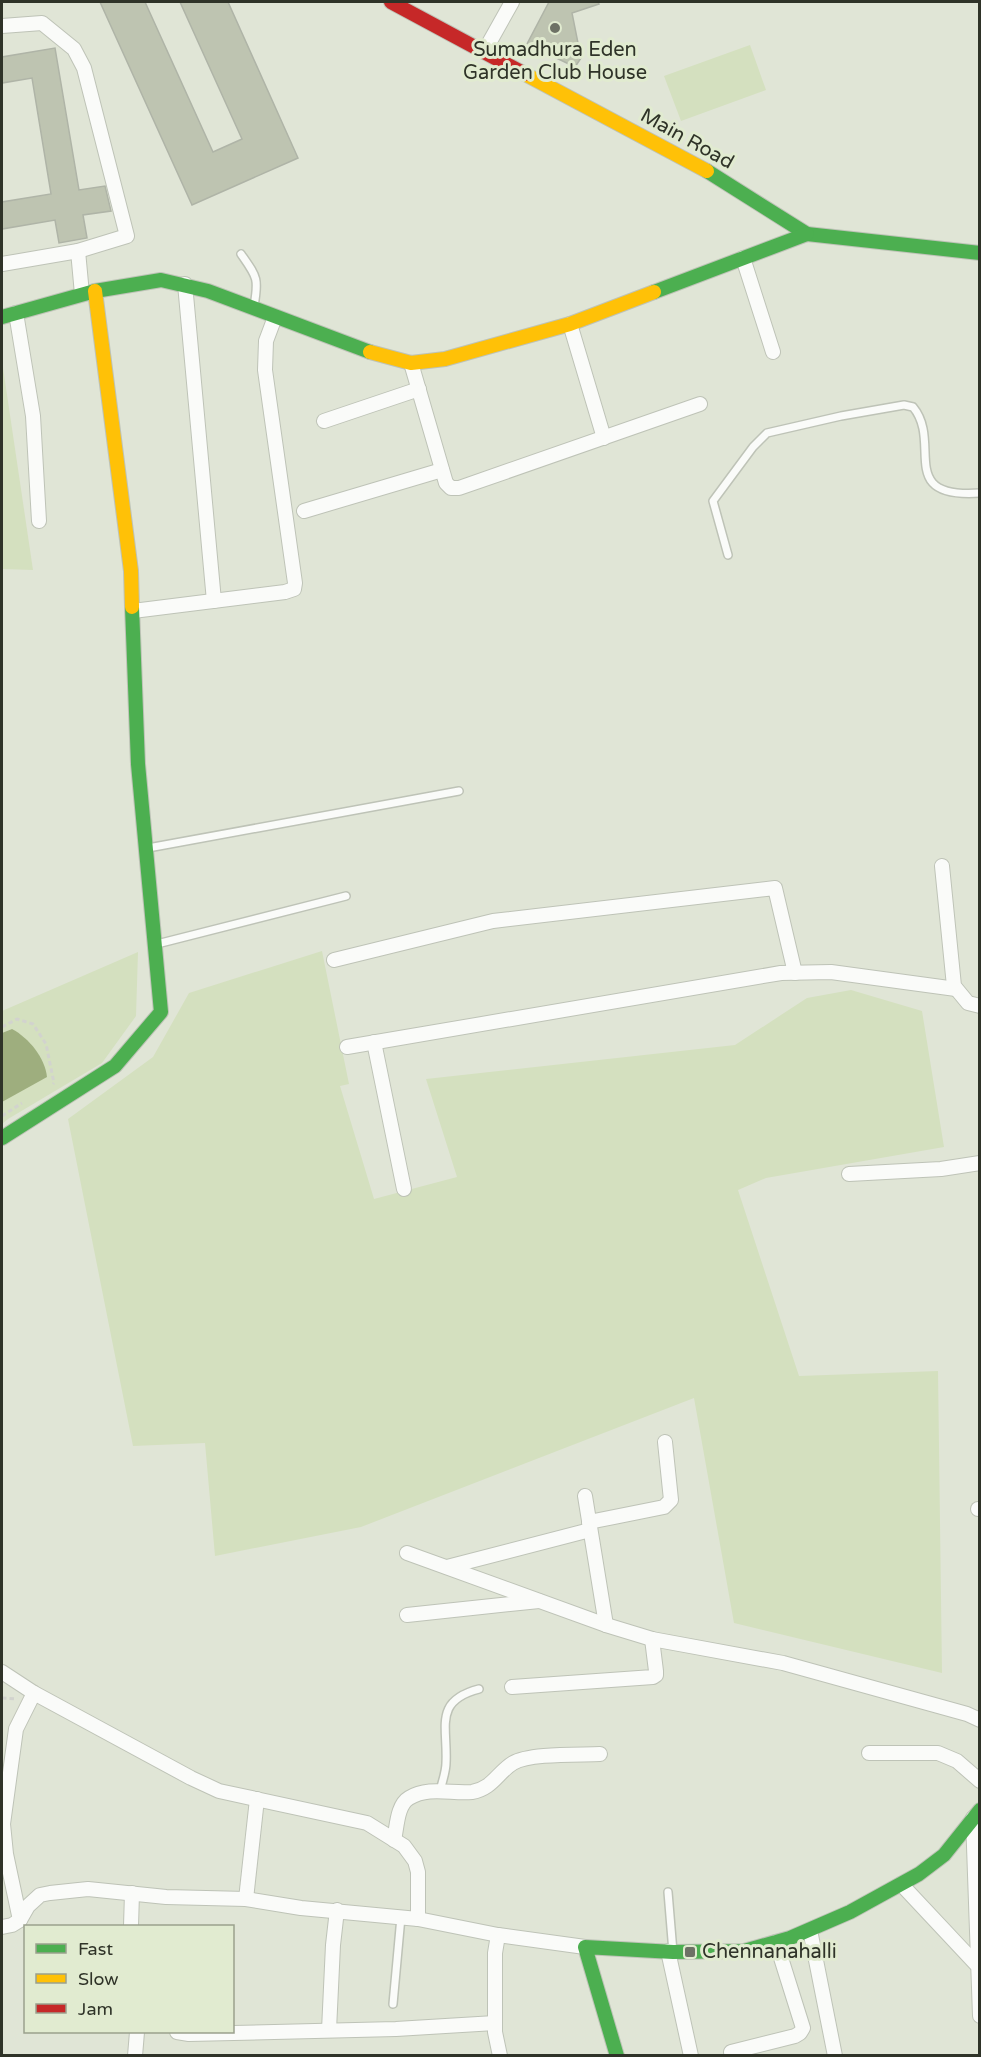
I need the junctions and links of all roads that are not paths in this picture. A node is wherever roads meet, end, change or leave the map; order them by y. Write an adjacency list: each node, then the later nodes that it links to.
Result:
1 (391, 2): 4 (street, Main Road)
2 (512, 2): 4 (street)
3 (2, 26): 6 (street)
4 (484, 51): 5 (street, Main Road)
5 (807, 234): 7 (street, Main Road); 9 (street)
6 (78, 252): 10 (street); 12 (street)
7 (980, 253)
8 (241, 254): 13 (lane)
9 (743, 258): 17 (street); 18 (street)
10 (2, 264)
11 (185, 284): 12 (street); 13 (street); 29 (street)
12 (89, 292): 14 (street); 30 (street)
13 (253, 309): 16 (street)
14 (16, 313): 15 (street); 27 (street)
15 (2, 317)
16 (275, 317): 19 (street); 29 (street)
17 (570, 324): 19 (street); 23 (street)
18 (773, 352)
19 (411, 363): 20 (street)
20 (419, 389): 22 (street); 24 (street)
21 (700, 404): 23 (street)
22 (324, 421)
23 (604, 438): 24 (street)
24 (442, 470): 26 (street)
25 (980, 493): 28 (lane)
26 (304, 511)
27 (39, 521)
28 (728, 555)
29 (214, 601): 30 (street)
30 (133, 611): 32 (street)
31 (459, 791): 32 (lane)
32 (146, 849): 35 (street)
33 (942, 866): 38 (street)
34 (346, 896): 35 (lane)
35 (155, 945): 42 (street)
36 (334, 960): 37 (street)
37 (795, 973): 38 (street); 40 (street)
38 (956, 989): 39 (street)
39 (980, 1006)
40 (374, 1042): 41 (street); 45 (street)
41 (347, 1047)
42 (2, 1138)
43 (980, 1163): 44 (street)
44 (849, 1174)
45 (404, 1189)
46 (665, 1442): 48 (street)
47 (585, 1496): 48 (street)
48 (589, 1526): 50 (street); 53 (street)
49 (407, 1553): 50 (street)
50 (447, 1567): 51 (street)
51 (543, 1601): 52 (street); 53 (street)
52 (407, 1615)
53 (606, 1625): 54 (street)
54 (652, 1639): 56 (street); 59 (street)
55 (2, 1672): 58 (street)
56 (512, 1687)
57 (479, 1689): 63 (lane)
58 (34, 1693): 64 (street); 66 (street)
59 (980, 1720)
60 (868, 1753): 62 (street)
61 (600, 1754): 63 (street)
62 (980, 1781)
63 (440, 1791): 67 (street)
64 (257, 1799): 67 (street); 72 (street)
65 (976, 1814): 69 (street); 79 (street)
66 (2, 1824): 68 (street)
67 (394, 1840): 75 (street)
68 (4, 1854): 76 (street)
69 (901, 1884): 80 (street); 85 (street)
70 (668, 1892): 84 (lane)
71 (132, 1893): 72 (street); 76 (street); 77 (street)
72 (246, 1899): 73 (street)
73 (337, 1910): 74 (street); 89 (street)
74 (401, 1917): 75 (street); 86 (lane)
75 (418, 1919): 81 (street)
76 (20, 1920): 78 (street)
77 (131, 1925)
78 (2, 1927)
79 (978, 1929): 85 (street)
80 (810, 1930): 82 (street); 99 (street)
81 (498, 1935): 83 (street); 88 (street)
82 (776, 1942): 84 (street); 94 (street)
83 (585, 1947): 84 (street); 97 (street)
84 (670, 1952): 98 (street)
85 (977, 1957): 87 (street)
86 (393, 2004)
87 (980, 2016)
88 (495, 2023): 89 (street); 96 (street)
89 (329, 2030): 93 (street)
90 (138, 2033): 95 (street)
91 (185, 2033): 92 (street)
92 (224, 2033)
93 (234, 2033)
94 (731, 2052)
95 (135, 2055)
96 (500, 2055)
97 (617, 2055)
98 (691, 2055)
99 (835, 2055)

